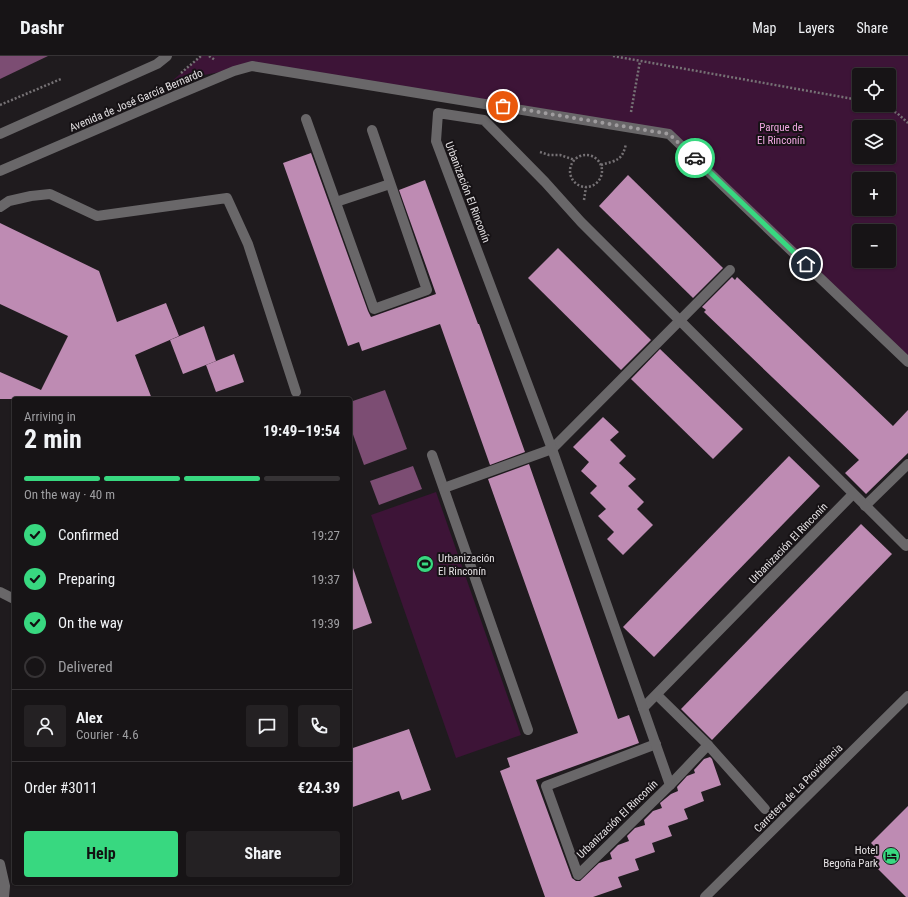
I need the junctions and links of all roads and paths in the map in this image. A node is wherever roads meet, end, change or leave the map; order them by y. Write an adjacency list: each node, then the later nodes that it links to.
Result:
1 (167, 56): 14 (street)
2 (201, 56): 5 (path)
3 (613, 56): 4 (path)
4 (640, 61): 7 (path); 12 (path)
5 (178, 76)
6 (61, 79): 8 (path)
7 (852, 99)
8 (0, 105)
9 (896, 112): 11 (path)
10 (306, 119): 18 (street)
11 (908, 123)
12 (628, 126): 15 (path); 16 (street, Avenida de José García Bernardo); 22 (street, Avenida de José García Bernardo)
13 (372, 130): 17 (street)
14 (0, 134)
15 (601, 165): 15 (path)
16 (0, 171)
17 (390, 184): 18 (street); 18 (street)
18 (336, 202)
19 (0, 207): 23 (street)
20 (730, 270): 21 (street)
21 (680, 321): 24 (street); 24 (street, Urbanización El Rinconín); 28 (street, Urbanización El Rinconín)
22 (908, 362)
23 (296, 392)
24 (552, 449): 27 (street); 35 (street, Urbanización El Rinconín)
25 (432, 455): 27 (street)
26 (908, 464): 29 (street)
27 (444, 488): 36 (street)
28 (853, 494): 29 (street, Urbanización El Rinconín); 33 (street, Urbanización El Rinconín)
29 (866, 506): 30 (street, Urbanización El Rinconín)
30 (908, 544)
31 (0, 592): 32 (street)
32 (12, 598)
33 (657, 695): 35 (street, Urbanización El Rinconín); 38 (street)
34 (908, 696): 43 (street, Carretera de La Providencia)
35 (643, 708): 37 (street, Urbanización El Rinconín)
36 (528, 730)
37 (656, 744): 39 (street, Urbanización El Rinconín); 39 (street, Urbanización El Rinconín)
38 (708, 745): 39 (street, Urbanización El Rinconín); 40 (street)
39 (670, 785)
40 (765, 809)
41 (0, 864): 42 (street)
42 (4, 897)
43 (705, 897)

